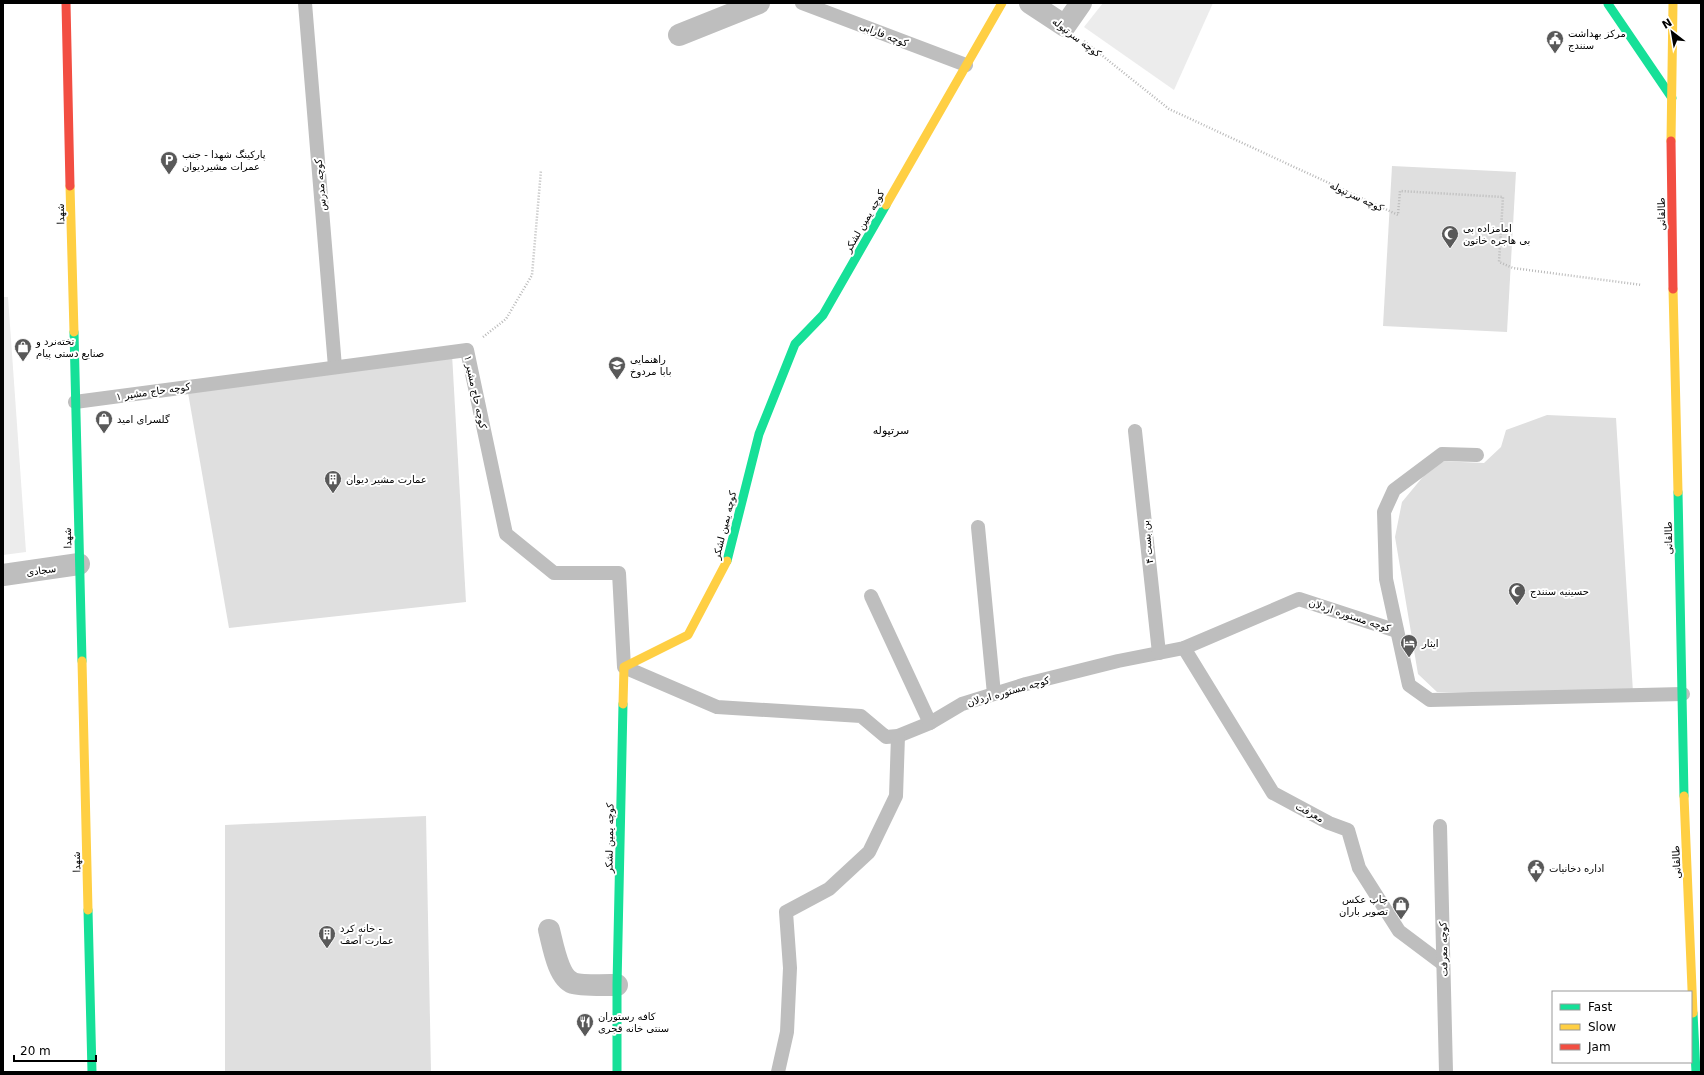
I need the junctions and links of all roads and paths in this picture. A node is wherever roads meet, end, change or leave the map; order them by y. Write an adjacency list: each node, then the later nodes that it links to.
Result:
1 (66, 3): 19 (main road, شهدا)
2 (305, 3): 18 (lane, کوچه مدرس)
3 (759, 3): 12 (street)
4 (802, 3): 13 (lane, کوچه فارابی)
5 (1002, 3): 13 (main road, کوچه یمین لشکر)
6 (1030, 3): 11 (street, کوچه سرتپوله)
7 (1081, 3): 11 (street)
8 (1607, 3): 14 (main road)
9 (1673, 3): 10 (main road); 14 (main road, طالقانی)
10 (1681, 3)
11 (1065, 26): 16 (path, کوچه سرتپوله)
12 (679, 35)
13 (966, 65): 29 (main road, کوچه یمین لشکر)
14 (1672, 98): 31 (main road, طالقانی)
15 (541, 170): 17 (path)
16 (1642, 285)
17 (467, 350): 18 (lane, کوچه حاج مشیر ۱); 29 (lane, کوچه حاج مشیر ۱)
18 (335, 367): 19 (lane, کوچه حاج مشیر ۱)
19 (75, 402): 23 (main road, شهدا)
20 (1135, 431): 28 (lane, بن بست ۴)
21 (1477, 455): 26 (lane)
22 (978, 527): 30 (lane)
23 (79, 564): 24 (street, سجادی); 40 (main road, شهدا)
24 (3, 575)
25 (871, 596): 32 (lane)
26 (1397, 631): 27 (lane, کوچه مستوره اردلان); 31 (lane)
27 (1184, 648): 28 (lane, کوچه مستوره اردلان); 38 (lane, معرفت)
28 (1159, 653): 30 (lane, کوچه مستوره اردلان)
29 (624, 667): 33 (lane); 39 (main road, کوچه یمین لشکر)
30 (994, 694): 32 (lane, کوچه مستوره اردلان)
31 (1683, 694): 36 (main road, طالقانی)
32 (930, 723): 33 (lane, کوچه مستوره اردلان)
33 (898, 736): 42 (lane)
34 (1440, 826): 38 (lane, کوچه معرفت)
35 (1701, 859): 36 (lane)
36 (1687, 863): 44 (main road, طالقانی)
37 (548, 930): 39 (street)
38 (1443, 964): 43 (lane, کوچه معرفت)
39 (617, 985): 41 (main road, کوچه یمین لشکر)
40 (92, 1072)
41 (617, 1072)
42 (778, 1072)
43 (1446, 1072)
44 (1696, 1072)

